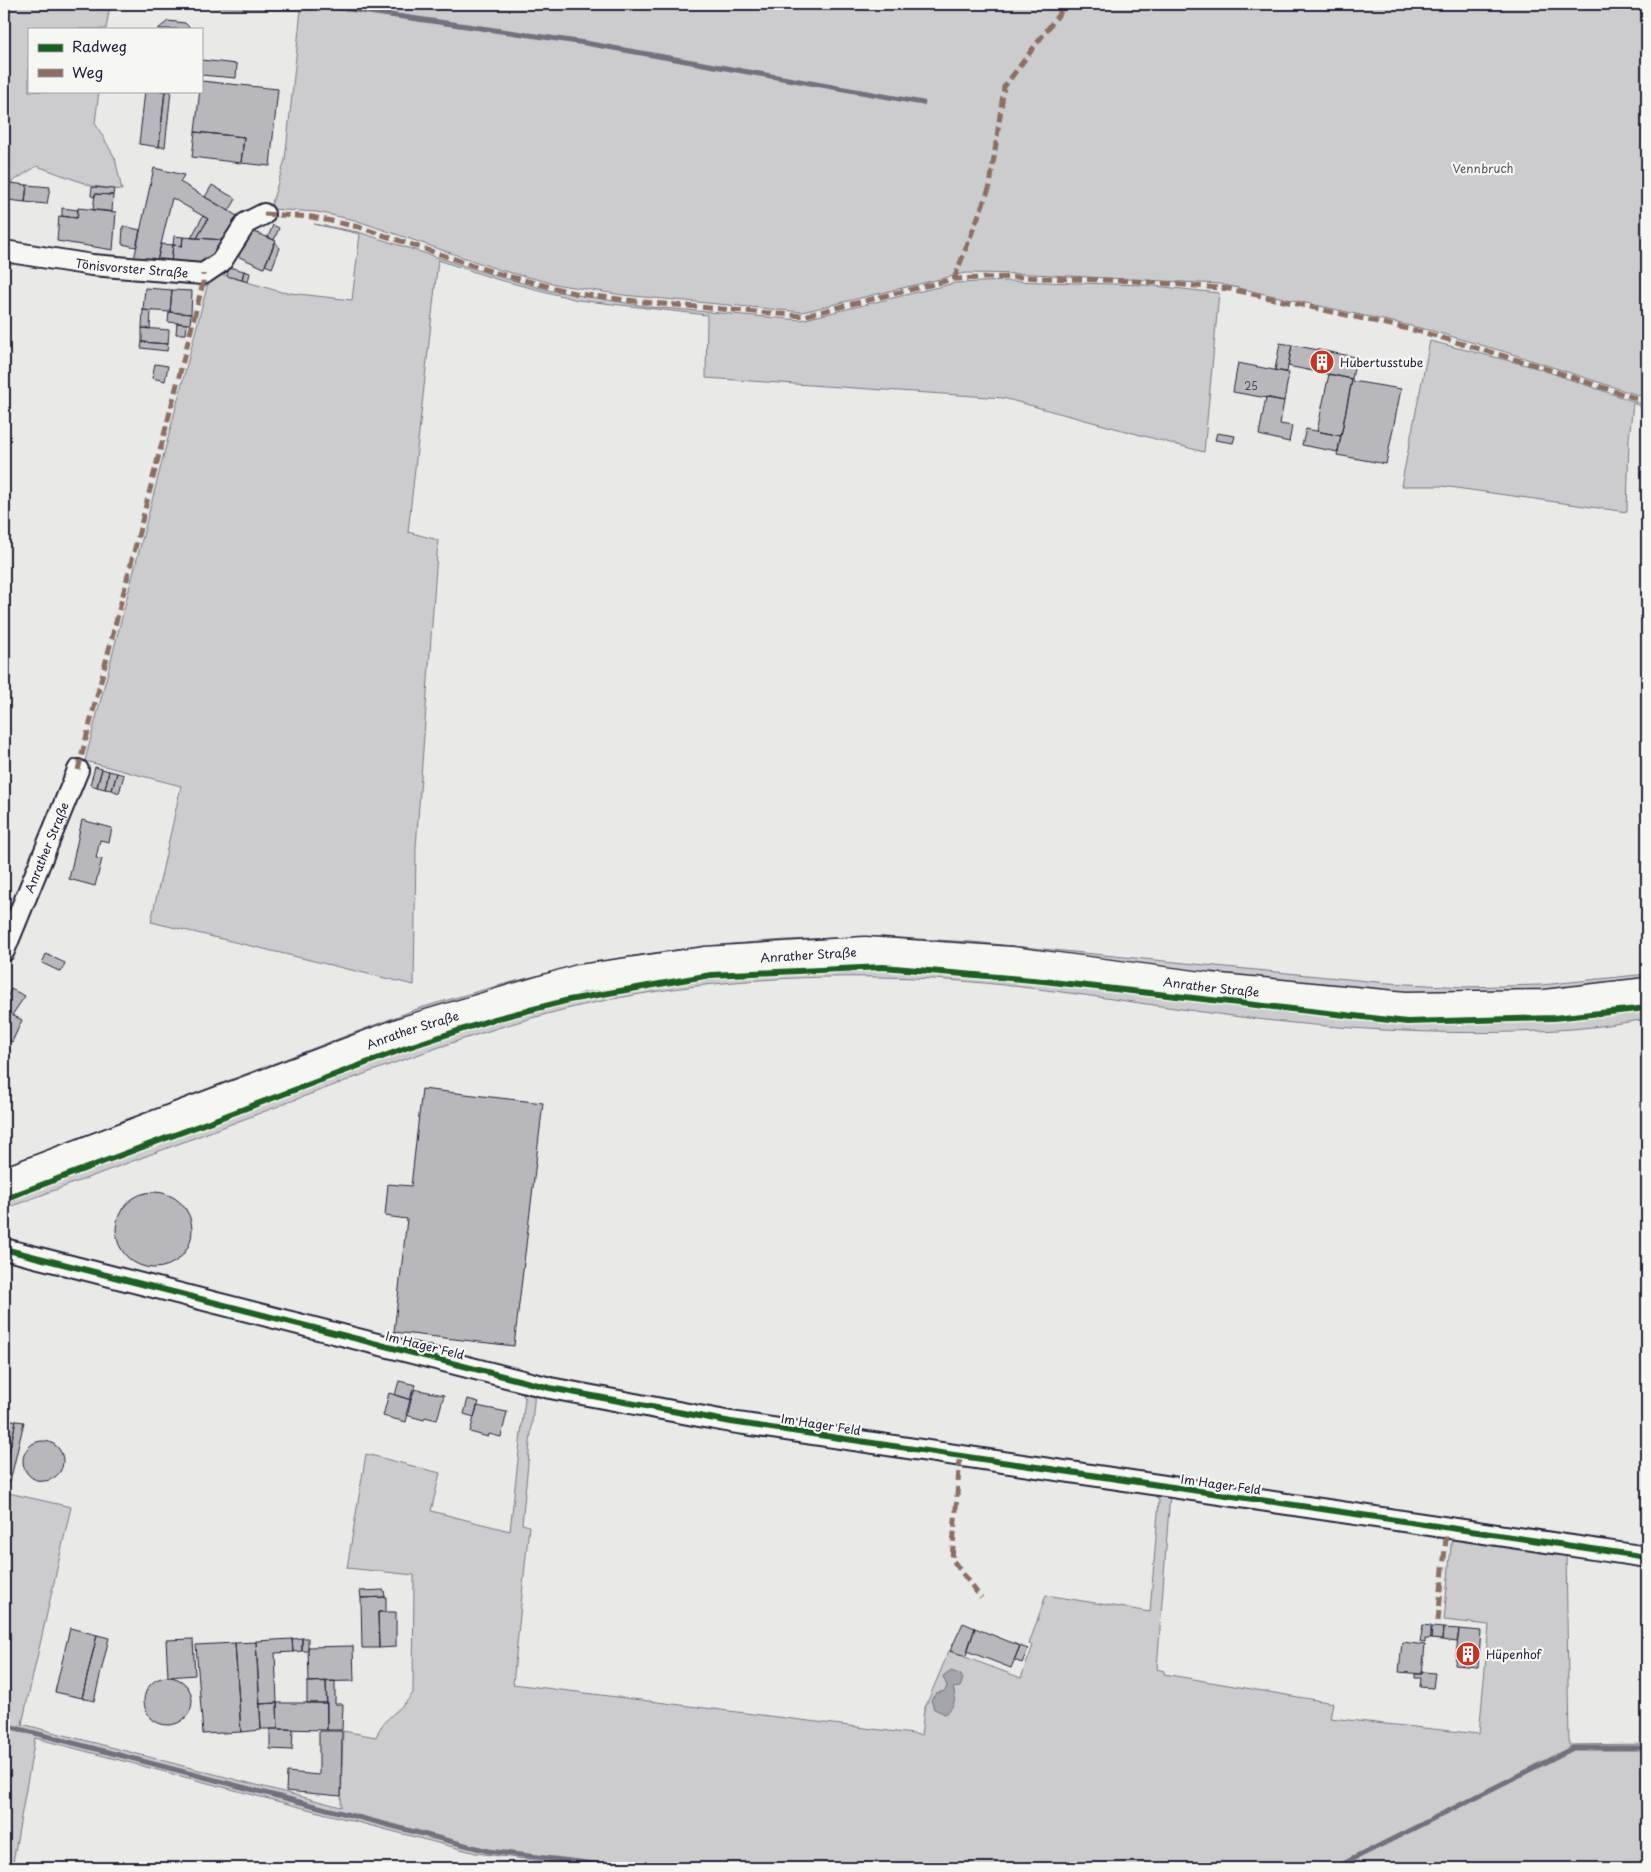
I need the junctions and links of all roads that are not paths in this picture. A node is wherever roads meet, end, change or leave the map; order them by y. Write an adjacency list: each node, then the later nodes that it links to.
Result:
1 (264, 214): 2 (street, Tönisvorster Straße)
2 (4, 251)
3 (78, 770): 4 (street, Anrather Straße)
4 (4, 951)
5 (1647, 992): 6 (main road, Anrather Straße)
6 (4, 1182)
7 (4, 1248): 8 (street, Im Hager Feld)
8 (1647, 1557)

